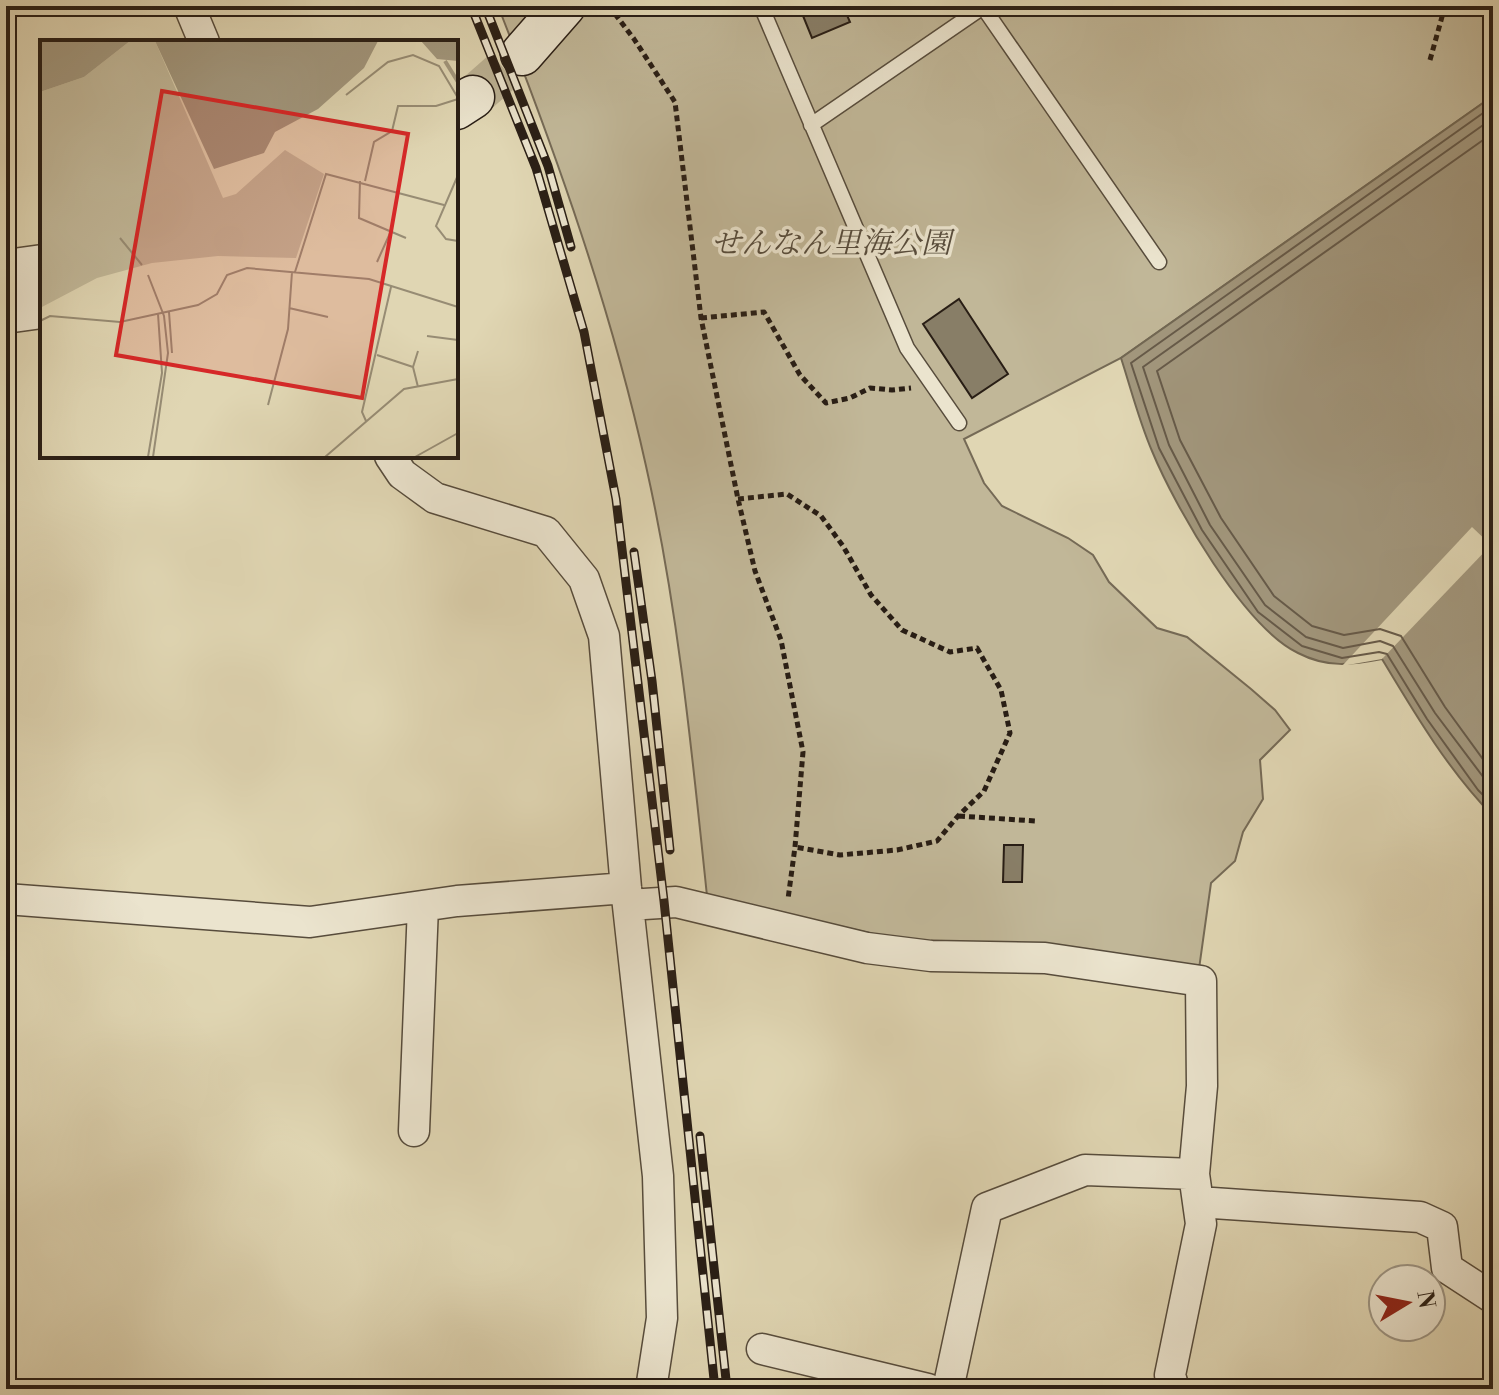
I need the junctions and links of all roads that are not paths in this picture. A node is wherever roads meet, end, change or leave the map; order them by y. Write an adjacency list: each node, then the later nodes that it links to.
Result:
1 (189, 6): 4 (street)
2 (564, 6): 5 (street)
3 (761, 6): 6 (lane)
4 (203, 40)
5 (522, 54)
6 (811, 125): 8 (lane); 14 (lane)
7 (40, 260): 9 (street)
8 (1159, 262)
9 (6, 265)
10 (40, 288): 11 (street)
11 (6, 292)
12 (40, 313): 13 (street)
13 (6, 318)
14 (959, 423)
15 (391, 458): 16 (street)
16 (627, 896): 18 (street); 20 (street); 23 (street)
17 (6, 899): 18 (street)
18 (423, 906): 19 (street)
19 (414, 1131)
20 (1196, 1188): 21 (street); 25 (street); 26 (street)
21 (1493, 1298)
22 (762, 1349): 24 (street)
23 (651, 1389)
24 (928, 1389)
25 (948, 1389)
26 (1174, 1389)

